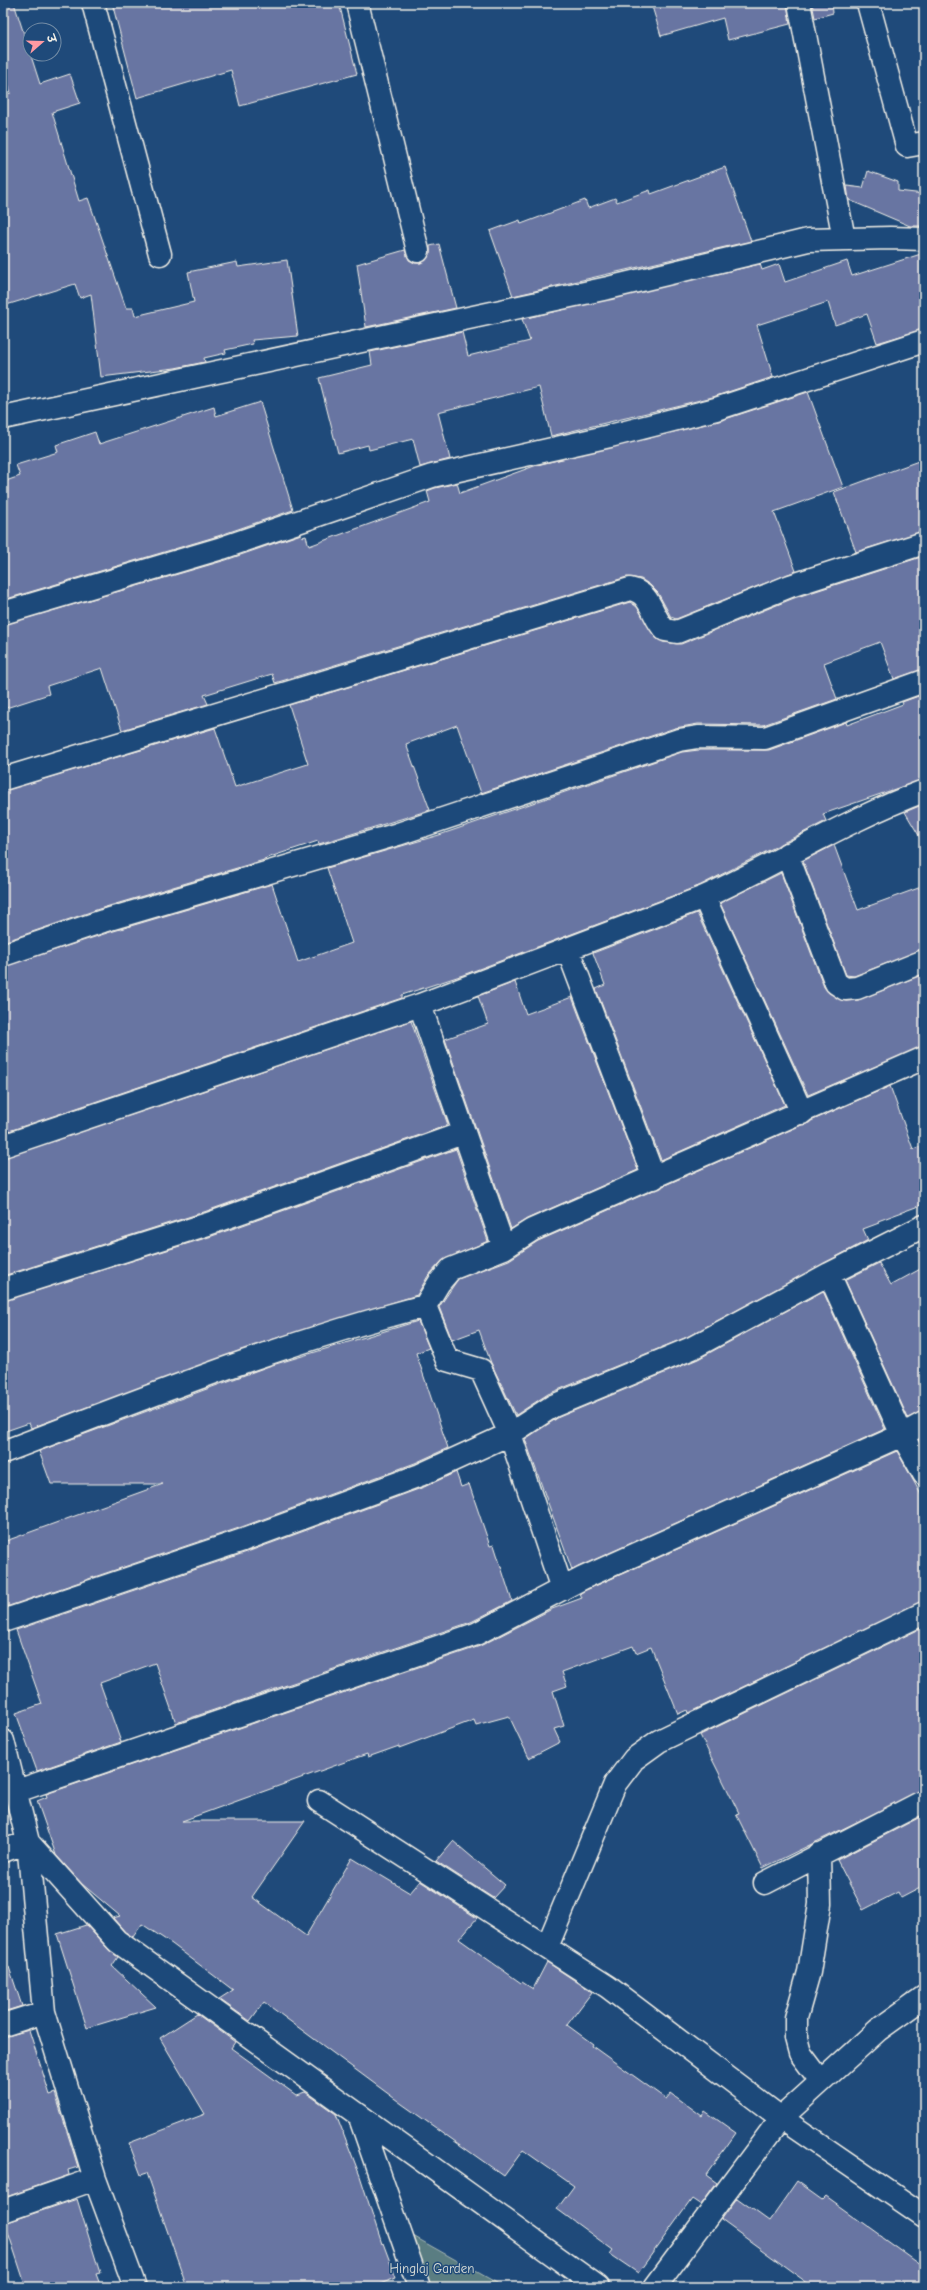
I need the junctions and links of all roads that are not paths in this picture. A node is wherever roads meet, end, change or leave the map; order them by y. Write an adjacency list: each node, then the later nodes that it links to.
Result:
1 (93, 3): 9 (street)
2 (357, 3): 8 (street)
3 (799, 3): 6 (street)
4 (868, 3): 5 (street)
5 (924, 143)
6 (844, 239): 7 (street); 11 (street)
7 (924, 239)
8 (418, 251)
9 (160, 254)
10 (924, 341): 13 (street)
11 (3, 418)
12 (924, 543): 15 (street)
13 (3, 613)
14 (924, 681): 20 (street)
15 (3, 779)
16 (924, 791): 17 (street)
17 (787, 854): 18 (street); 21 (street)
18 (704, 897): 19 (street); 24 (street)
19 (568, 950): 22 (street); 27 (street)
20 (3, 954)
21 (924, 960)
22 (420, 1005): 25 (street); 26 (street)
23 (924, 1058): 24 (street)
24 (802, 1113): 27 (street)
25 (463, 1133): 29 (street); 31 (street)
26 (3, 1146)
27 (654, 1178): 29 (street)
28 (924, 1226): 30 (street)
29 (504, 1248): 32 (street)
30 (829, 1274): 34 (street); 35 (street)
31 (3, 1289)
32 (425, 1306): 34 (street); 36 (street)
33 (924, 1423): 35 (street)
34 (510, 1434): 38 (street); 40 (street)
35 (902, 1435): 37 (street); 38 (street)
36 (3, 1452)
37 (924, 1474)
38 (562, 1590): 42 (street)
39 (924, 1613): 49 (street)
40 (3, 1620)
41 (3, 1741): 42 (street)
42 (17, 1791): 45 (street)
43 (319, 1801): 49 (street)
44 (924, 1801): 47 (street)
45 (28, 1842): 46 (street); 51 (street); 54 (street)
46 (3, 1851)
47 (819, 1854): 48 (street); 53 (street)
48 (765, 1883)
49 (547, 1947): 55 (street)
50 (924, 1997): 53 (street)
51 (44, 2012): 52 (street); 56 (street)
52 (3, 2025)
53 (821, 2081): 55 (street)
54 (359, 2115): 60 (street); 61 (street)
55 (781, 2118): 58 (street); 62 (street)
56 (95, 2179): 57 (street); 59 (street)
57 (3, 2211)
58 (924, 2216)
59 (134, 2287)
60 (418, 2287)
61 (598, 2287)
62 (655, 2287)

